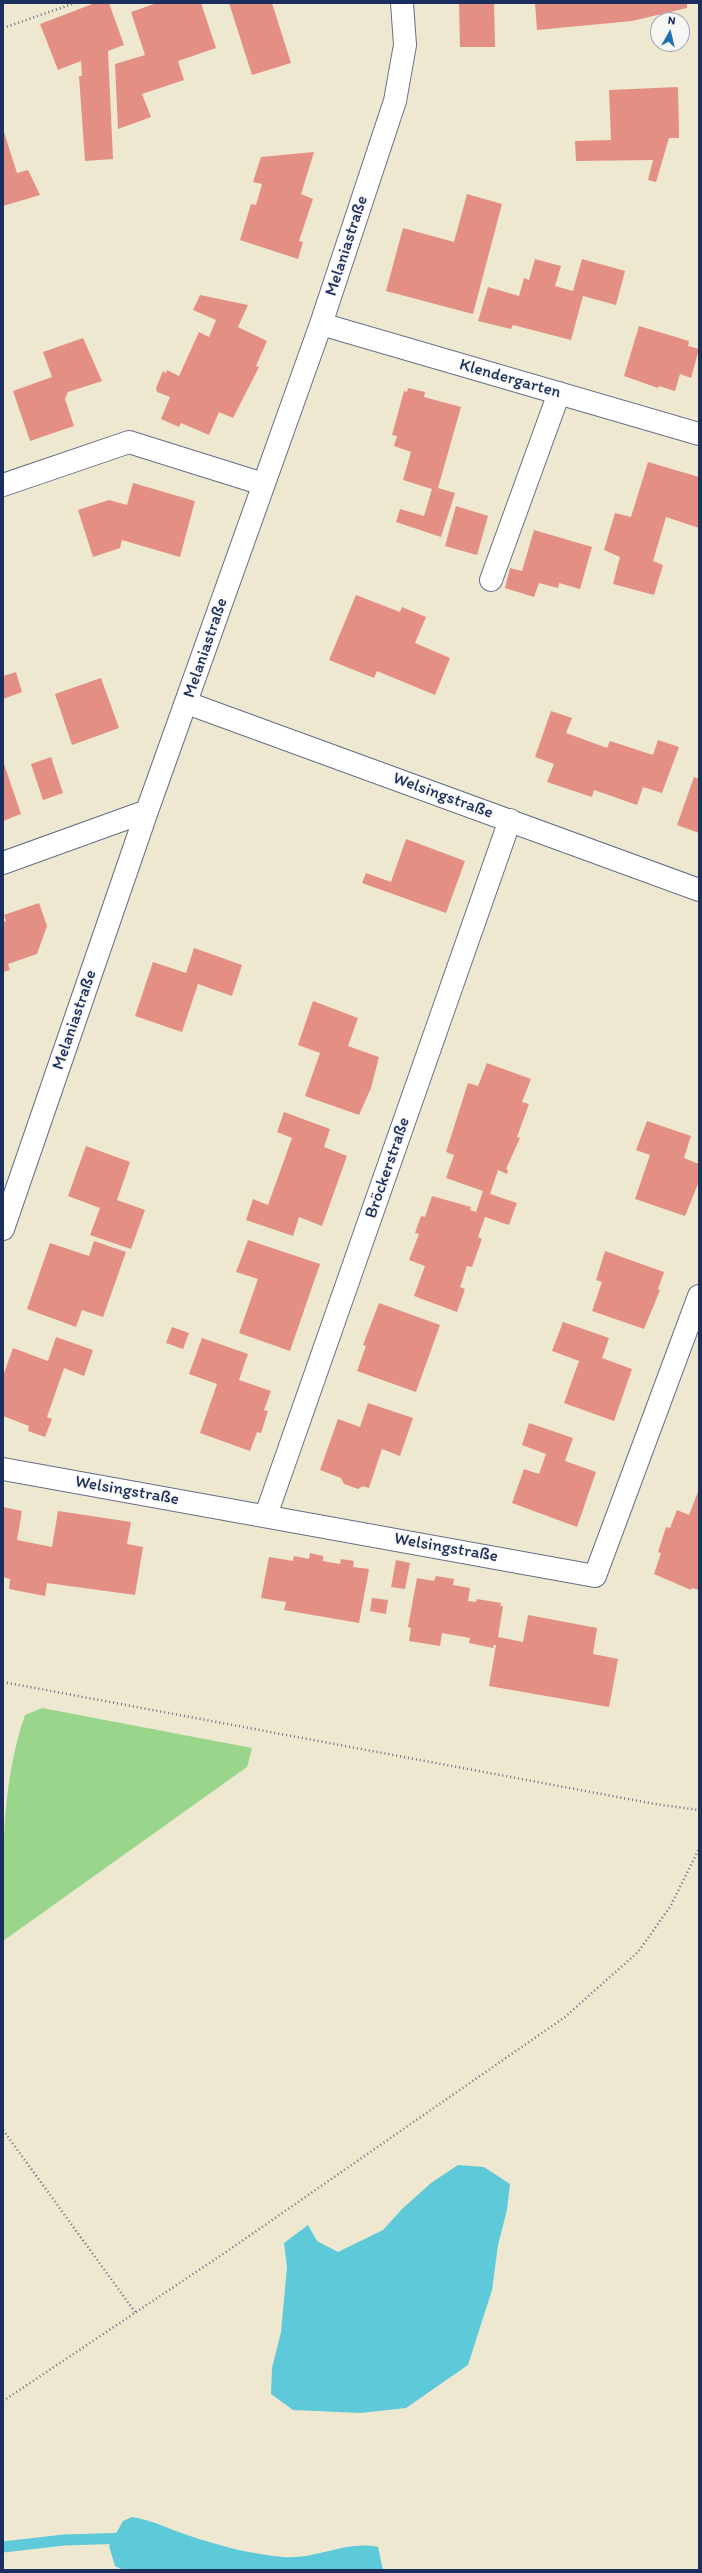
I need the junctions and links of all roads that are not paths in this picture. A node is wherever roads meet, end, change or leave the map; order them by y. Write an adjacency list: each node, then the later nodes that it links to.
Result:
1 (402, 3): 2 (street, Melaniastraße)
2 (321, 324): 3 (street, Klendergarten); 5 (street, Melaniastraße)
3 (559, 393): 4 (street, Klendergarten); 7 (street)
4 (699, 434)
5 (263, 484): 6 (street); 8 (street, Melaniastraße)
6 (3, 485)
7 (491, 580)
8 (186, 703): 9 (street, Melaniastraße); 10 (street, Welsingstraße)
9 (147, 811): 11 (street); 13 (street, Melaniastraße)
10 (510, 820): 12 (street, Welsingstraße); 16 (street, Bröckerstraße)
11 (3, 863)
12 (699, 890)
13 (3, 1229)
14 (699, 1296): 16 (street, Welsingstraße)
15 (3, 1469): 16 (street, Welsingstraße)
16 (266, 1515)

